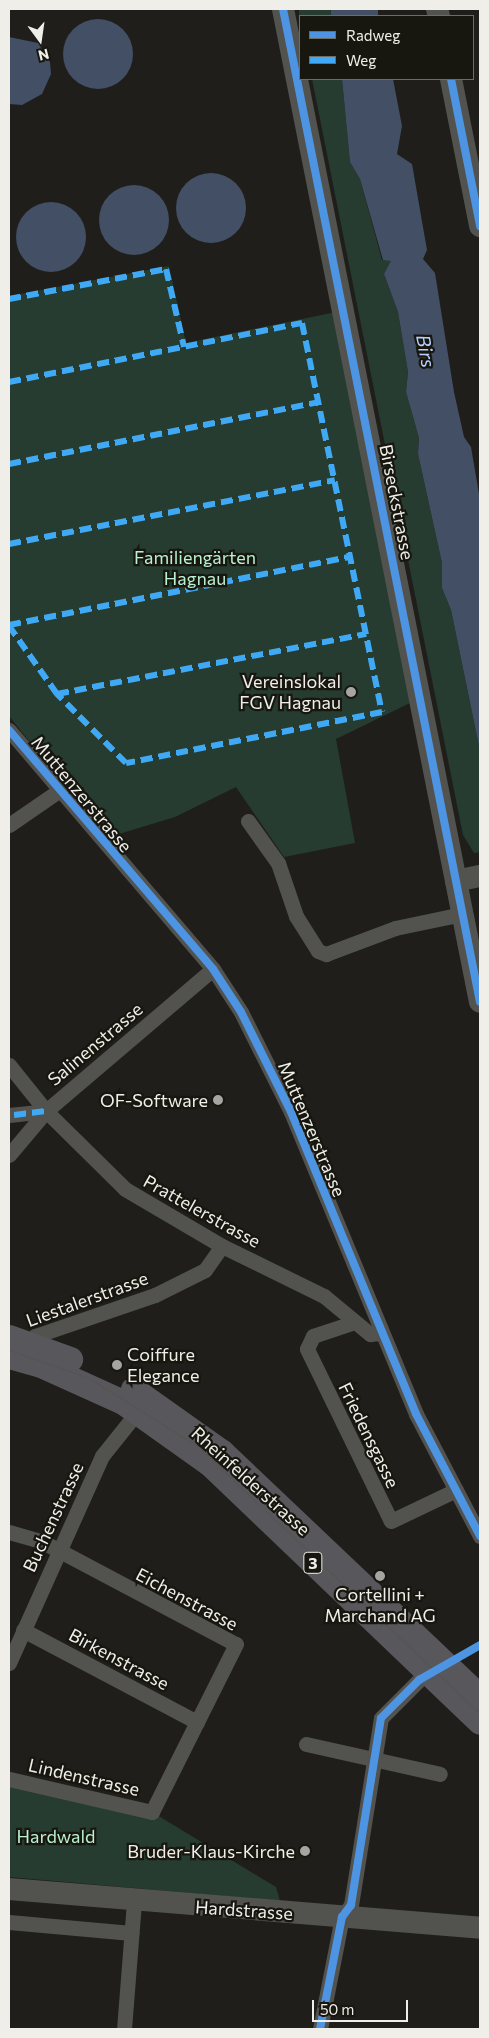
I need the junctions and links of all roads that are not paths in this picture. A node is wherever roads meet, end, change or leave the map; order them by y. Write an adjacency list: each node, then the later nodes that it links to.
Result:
1 (283, 9): 8 (main road, Birseckstrasse)
2 (451, 80): 3 (main road)
3 (480, 226)
4 (9, 730): 5 (street, Muttenzerstrasse)
5 (57, 792): 7 (street); 10 (street, Muttenzerstrasse)
6 (248, 821): 9 (street)
7 (9, 826)
8 (469, 878): 9 (main road, Birseckstrasse)
9 (462, 914): 11 (main road, Birseckstrasse)
10 (214, 969): 13 (street, Salinenstrasse); 18 (street, Muttenzerstrasse)
11 (480, 1002)
12 (9, 1065): 13 (street, Prattelerstrasse)
13 (46, 1111): 14 (street); 15 (street, Salinenstrasse); 16 (street, Prattelerstrasse)
14 (11, 1115)
15 (9, 1155)
16 (222, 1246): 17 (street, Prattelerstrasse); 19 (street, Liestalerstrasse)
17 (352, 1323): 18 (street, Prattelerstrasse); 21 (street, Friedensgasse)
18 (380, 1333): 21 (street, Muttenzerstrasse)
19 (16, 1348): 20 (main road, Rheinfelderstrasse / 3)
20 (143, 1404): 24 (street, Buchenstrasse); 28 (main road, Rheinfelderstrasse / 3); 30 (main road, Rheinfelderstrasse / 3)
21 (456, 1490): 23 (street, Muttenzerstrasse)
22 (9, 1532): 24 (street, Eichenstrasse)
23 (480, 1536)
24 (56, 1550): 25 (street, Buchenstrasse); 29 (street, Eichenstrasse)
25 (23, 1630): 26 (street, Buchenstrasse); 29 (street, Birkenstrasse)
26 (9, 1663)
27 (419, 1680): 32 (street)
28 (480, 1697)
29 (197, 1722): 35 (street, Eichenstrasse)
30 (480, 1722)
31 (306, 1744): 32 (street)
32 (371, 1758): 33 (street); 38 (street)
33 (440, 1774)
34 (9, 1779): 35 (street, Lindenstrasse)
35 (152, 1812)
36 (9, 1890): 37 (main road, Hardstrasse)
37 (134, 1902): 38 (main road, Hardstrasse); 41 (street)
38 (342, 1917): 40 (main road, Hardstrasse); 43 (street)
39 (9, 1922): 41 (street)
40 (480, 1928)
41 (132, 1933): 42 (street)
42 (124, 2029)
43 (320, 2029)

